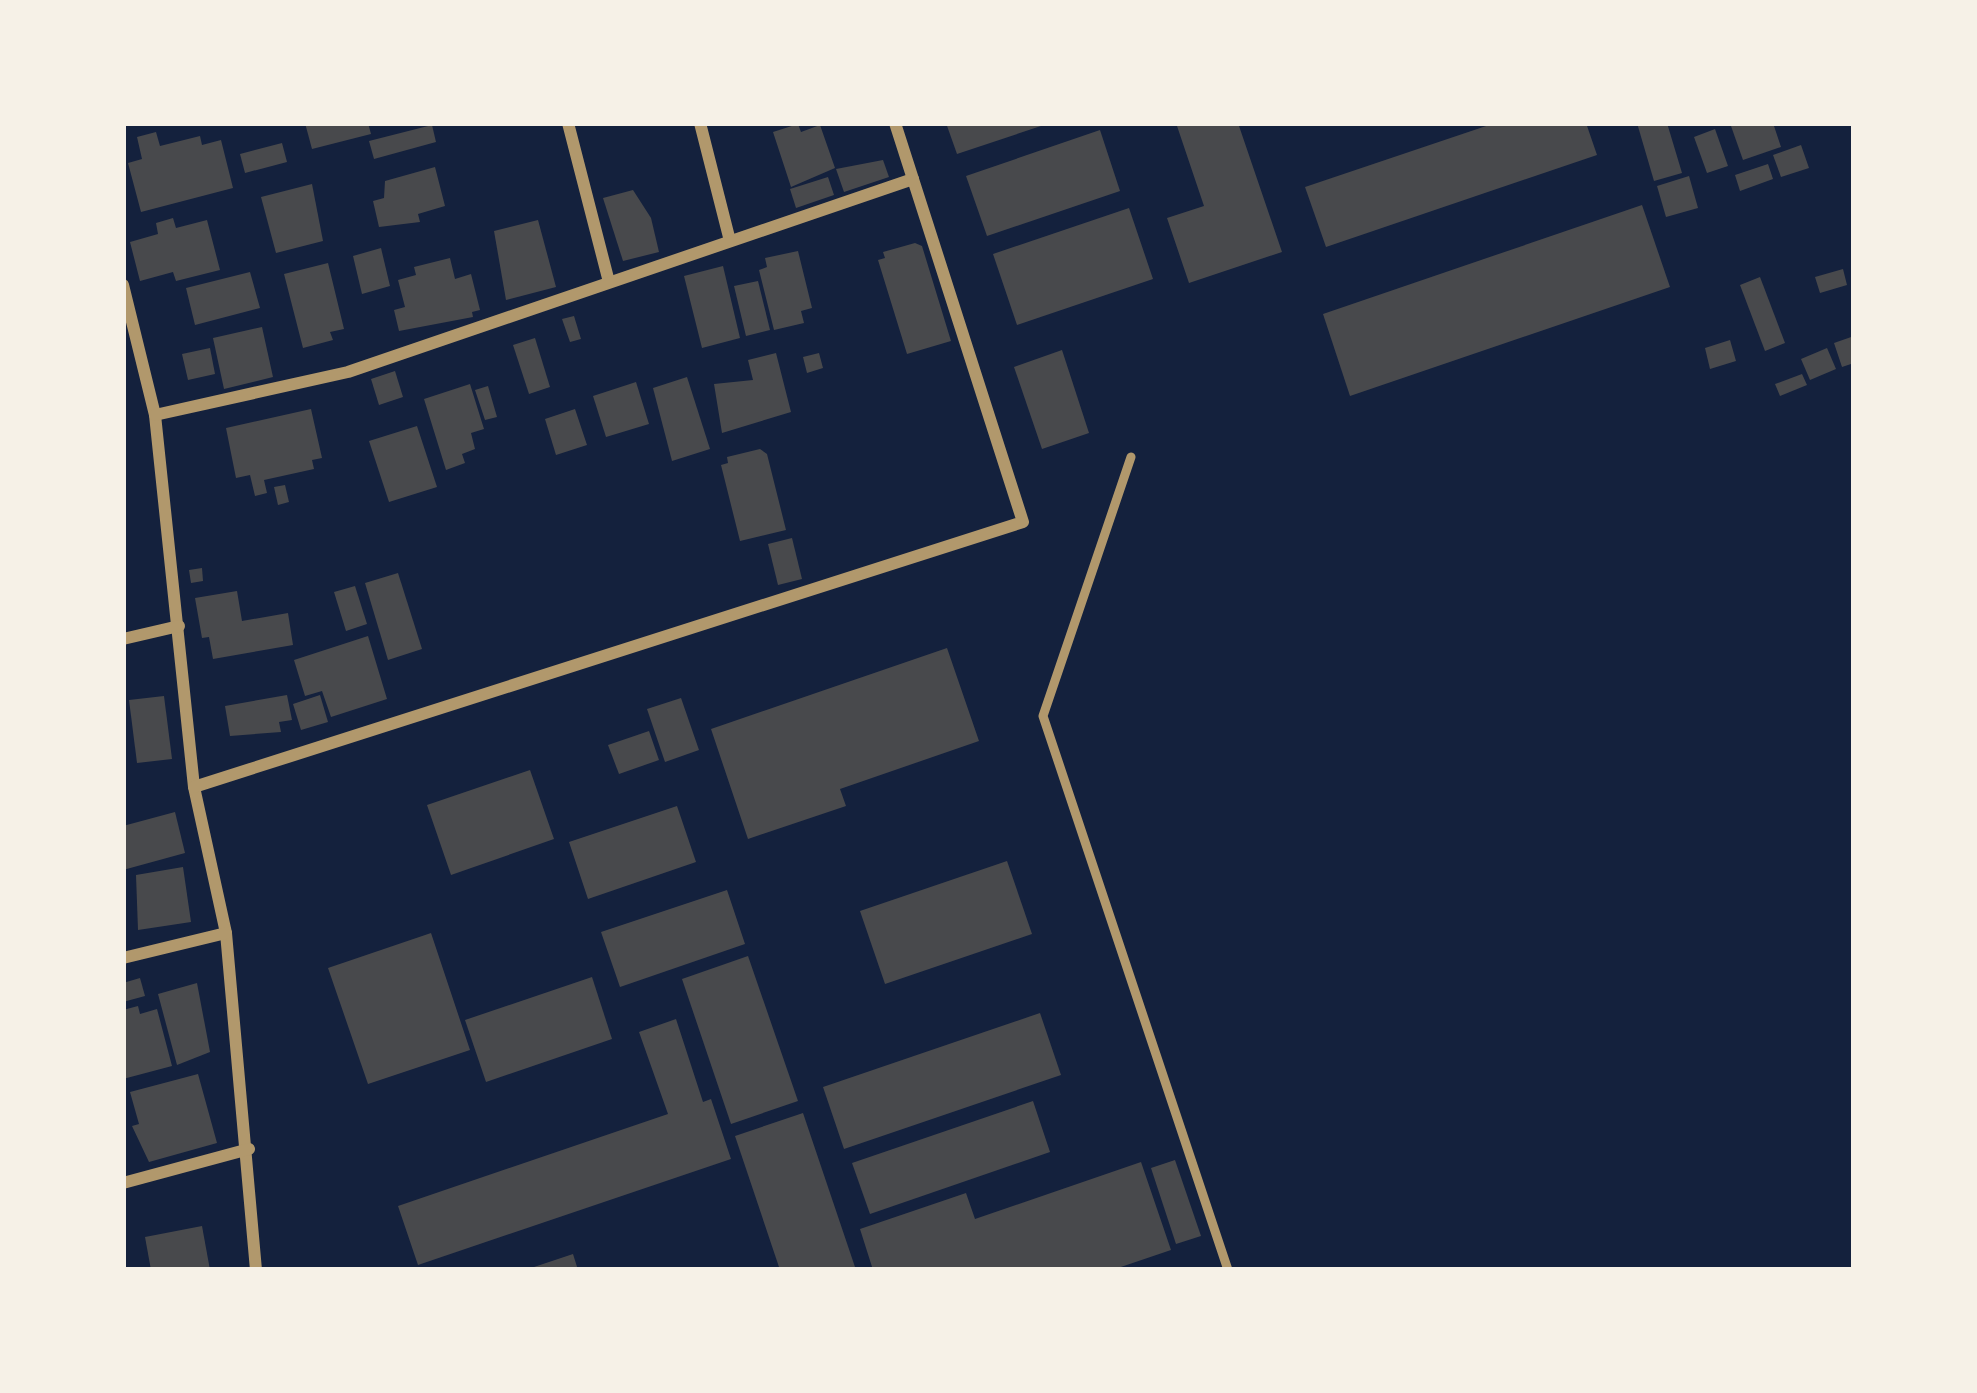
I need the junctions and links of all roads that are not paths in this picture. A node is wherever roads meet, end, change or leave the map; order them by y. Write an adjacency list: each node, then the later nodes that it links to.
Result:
1 (568, 123): 6 (street)
2 (700, 123): 5 (street)
3 (895, 123): 4 (street)
4 (913, 178): 5 (street); 12 (street)
5 (730, 242): 6 (street)
6 (609, 282): 8 (street)
7 (123, 285): 8 (street)
8 (155, 415): 10 (street)
9 (1131, 457): 18 (lane)
10 (179, 626): 11 (street); 12 (street)
11 (123, 639)
12 (194, 787): 13 (street)
13 (226, 933): 14 (street); 15 (street)
14 (123, 958)
15 (249, 1149): 16 (street); 17 (street)
16 (123, 1183)
17 (256, 1270)
18 (1228, 1270)

